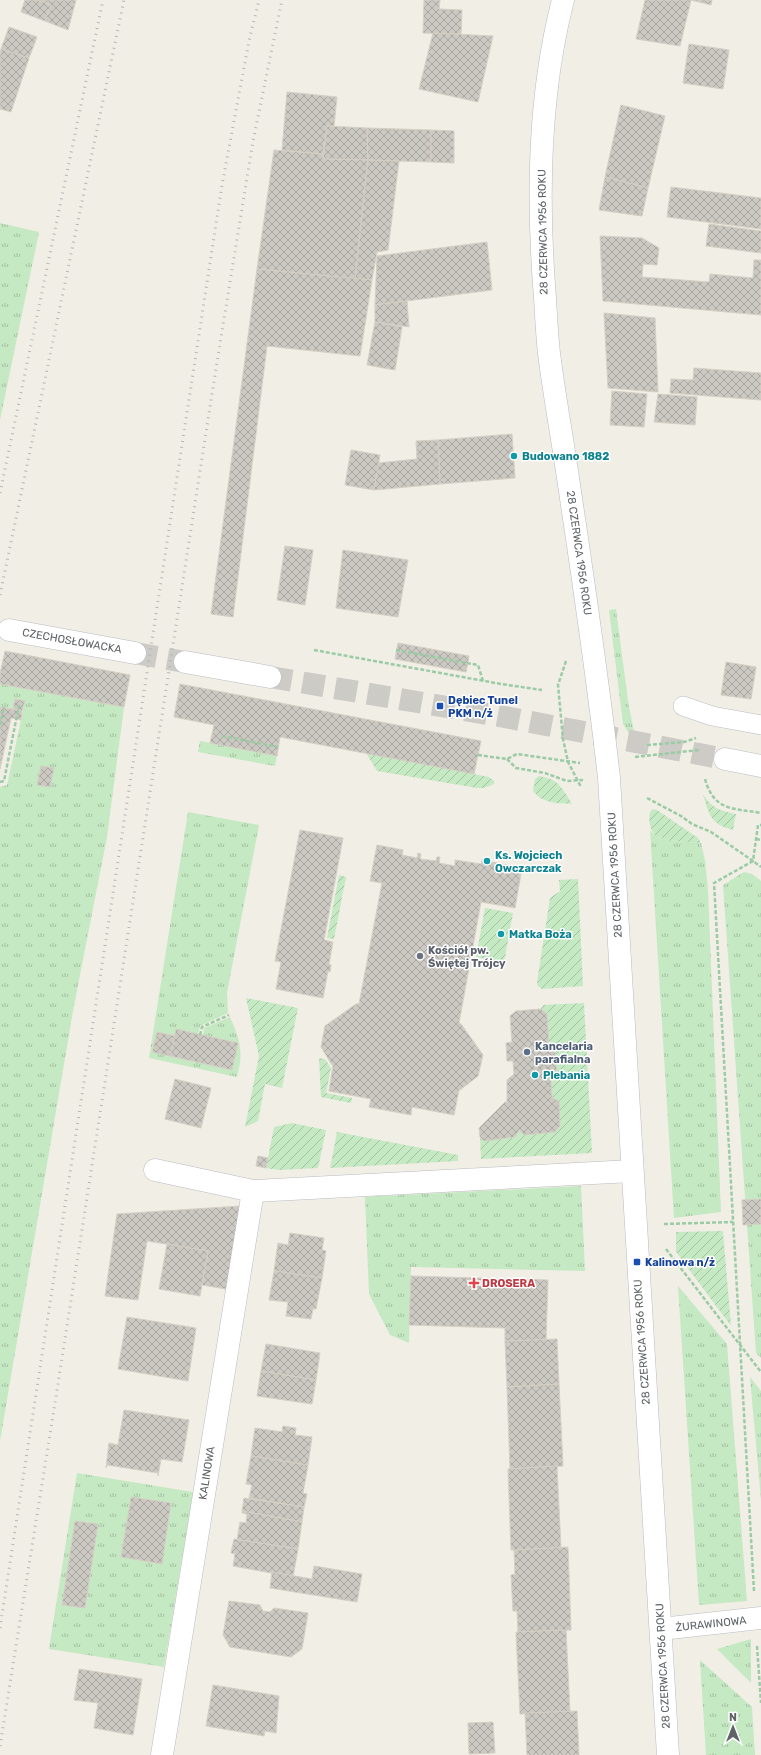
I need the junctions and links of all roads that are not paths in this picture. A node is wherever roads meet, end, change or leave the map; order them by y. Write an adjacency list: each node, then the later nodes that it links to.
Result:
1 (563, 0): 11 (street, 28 CZERWCA 1956 ROKU)
2 (9, 630): 3 (street, CZECHOSŁOWACKA)
3 (135, 652)
4 (184, 662): 5 (street)
5 (270, 677)
6 (683, 706): 7 (lane)
7 (761, 725)
8 (726, 759): 9 (street)
9 (761, 766)
10 (155, 1170): 12 (street)
11 (632, 1171): 12 (street); 14 (street, 28 CZERWCA 1956 ROKU)
12 (253, 1191): 15 (street, KALINOWA)
13 (758, 1619): 14 (street, ŻURAWINOWA)
14 (661, 1629): 16 (street, 28 CZERWCA 1956 ROKU)
15 (162, 1755)
16 (668, 1755)

